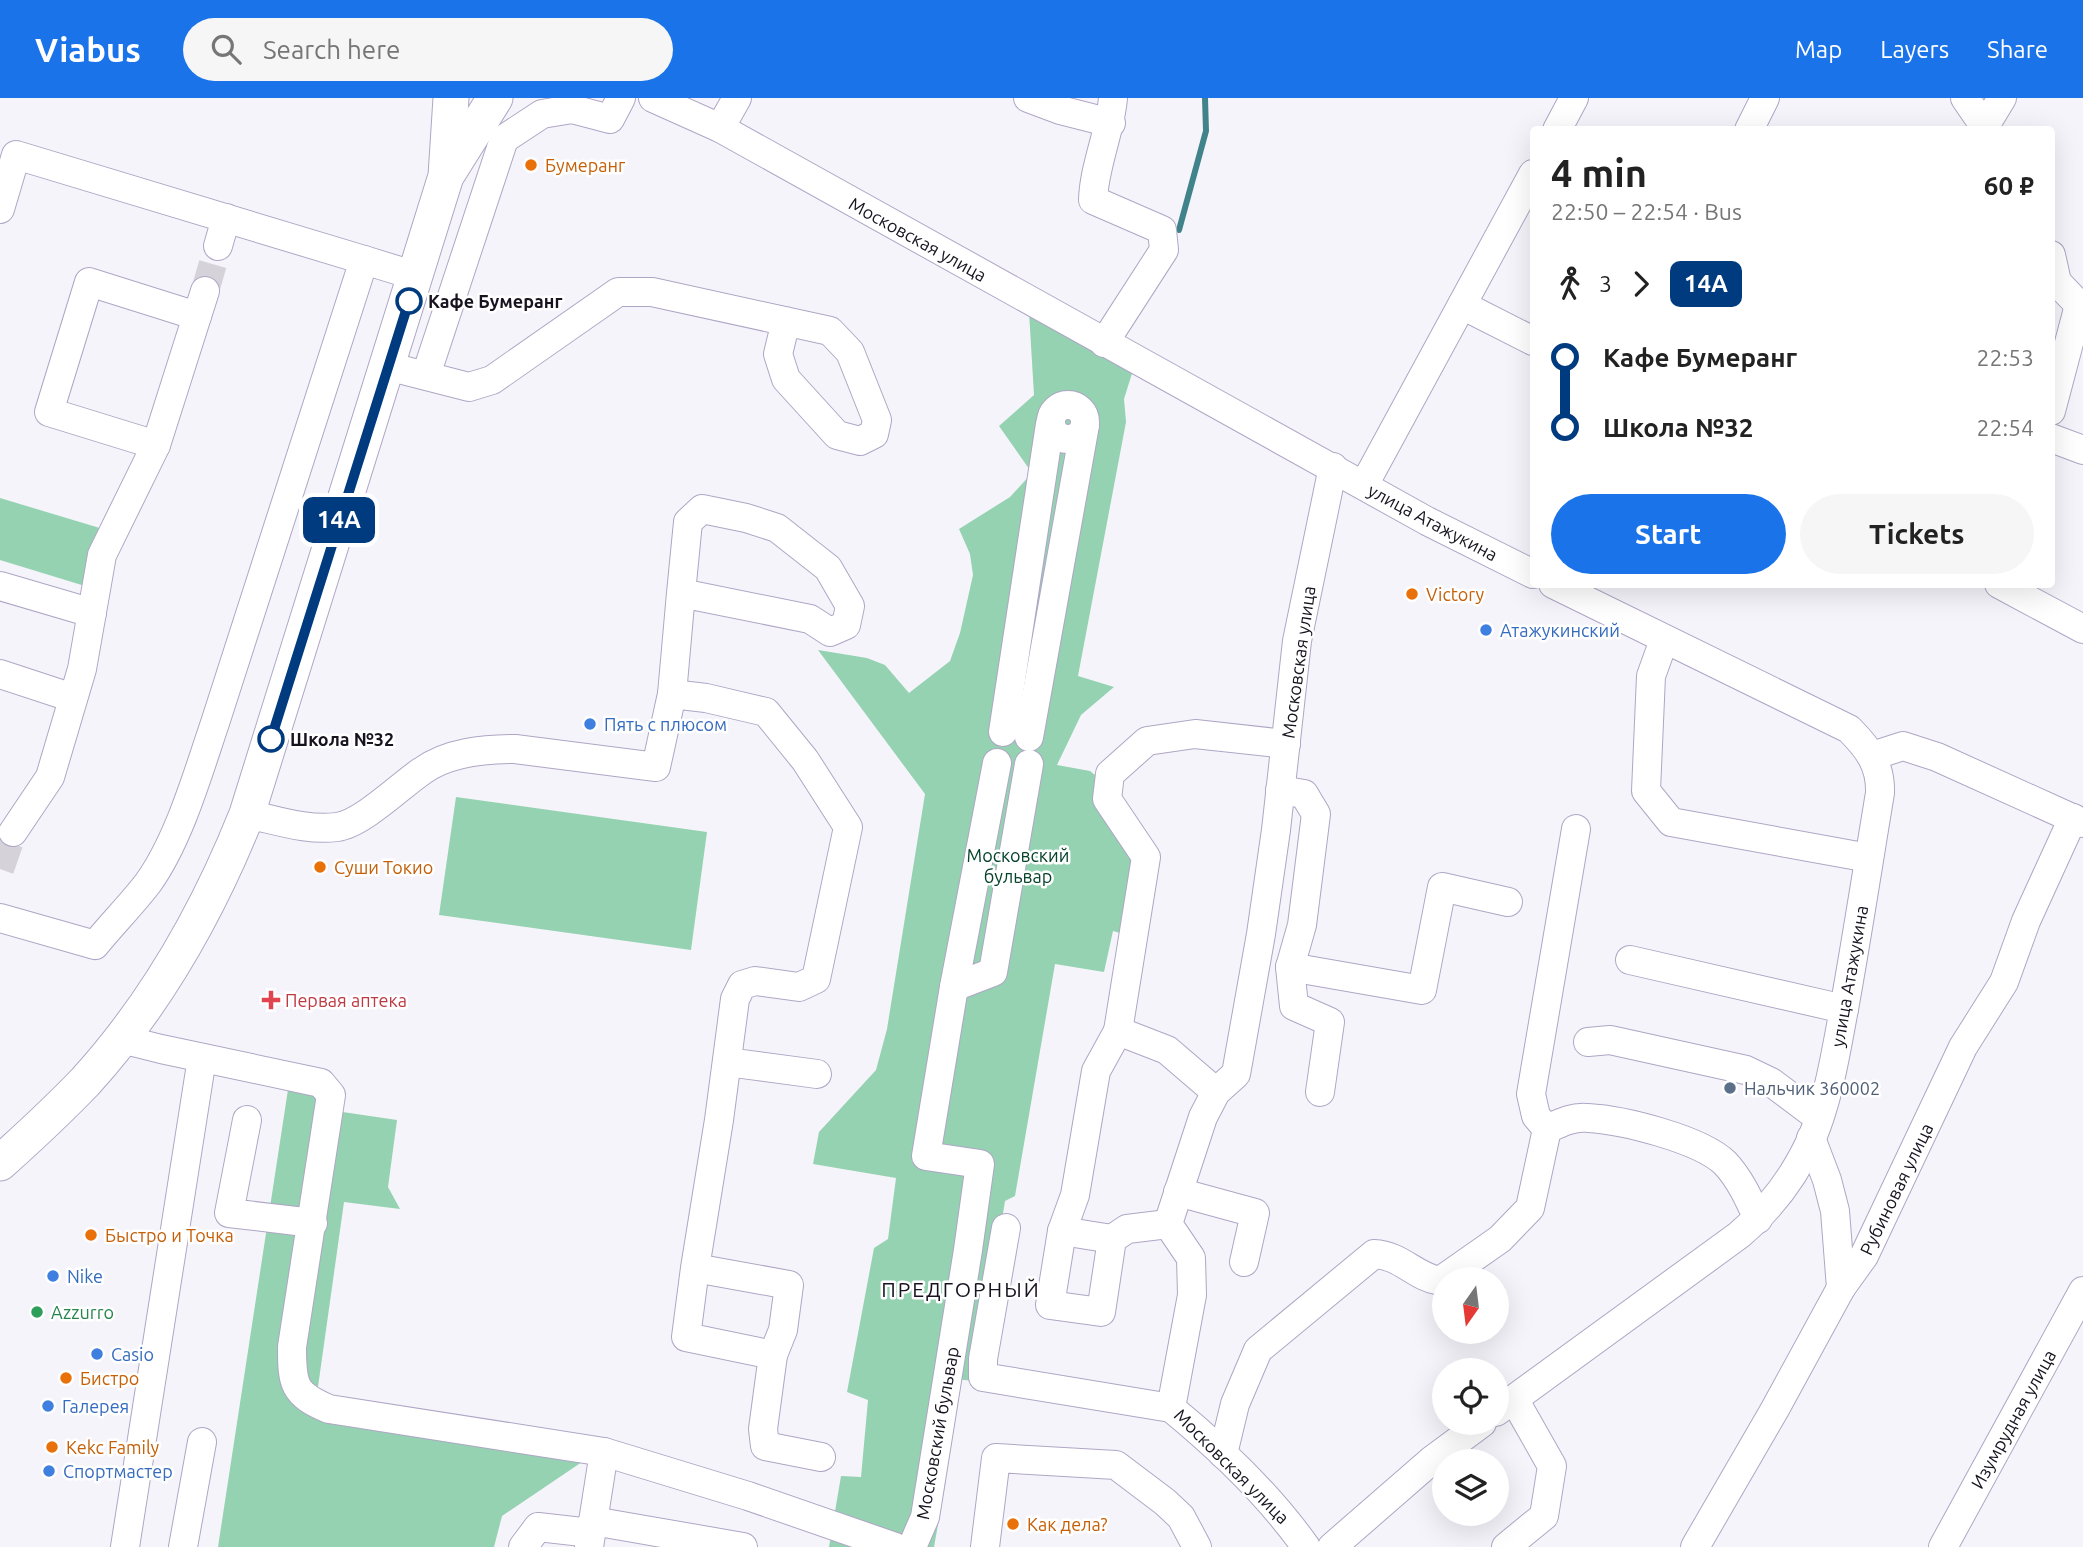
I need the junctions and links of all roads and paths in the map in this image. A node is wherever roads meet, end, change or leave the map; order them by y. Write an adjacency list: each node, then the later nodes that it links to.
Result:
1 (451, 98): 17 (main road)
2 (495, 98): 17 (main road)
3 (621, 98): 31 (street)
4 (653, 98): 16 (street, Московская улица)
5 (737, 98): 16 (street)
6 (1028, 98): 11 (street)
7 (1574, 98): 12 (street)
8 (1765, 98): 13 (street)
9 (1965, 98): 14 (street)
10 (2002, 98): 15 (street)
11 (1112, 111): 29 (street)
12 (1559, 126)
13 (1751, 126)
14 (1985, 126)
15 (1987, 126)
16 (720, 128): 29 (street, Московская улица)
17 (446, 176): 24 (main road)
18 (1530, 179): 25 (street)
19 (0, 209): 20 (street)
20 (226, 218): 21 (street); 22 (street)
21 (218, 246)
22 (364, 260): 24 (street); 63 (street)
23 (2055, 273): 26 (street)
24 (416, 276): 30 (main road)
25 (1462, 304): 28 (street); 41 (street)
26 (2081, 304): 34 (street)
27 (786, 321): 31 (street)
28 (1530, 339)
29 (1104, 342): 40 (street, Московская улица)
30 (387, 366): 31 (street); 57 (main road)
31 (426, 375)
32 (1056, 386): 35 (street)
33 (1091, 393): 36 (street)
34 (2055, 397)
35 (1051, 419): 36 (street); 54 (street)
36 (1085, 425): 54 (street)
37 (2055, 440): 39 (street)
38 (156, 445): 38 (street); 47 (street)
39 (2083, 450)
40 (1333, 467): 41 (street, улица Атажукина); 53 (street, Московская улица)
41 (1364, 485): 42 (street, улица Атажукина)
42 (1530, 572)
43 (0, 586): 47 (street)
44 (1561, 588): 49 (street, улица Атажукина)
45 (2006, 588): 48 (street)
46 (681, 593): 46 (street); 51 (street)
47 (92, 613): 52 (street)
48 (2083, 629)
49 (1664, 640): 55 (street, улица Атажукина); 61 (street)
50 (0, 674): 52 (street)
51 (672, 694): 57 (street); 72 (street)
52 (73, 698): 59 (street)
53 (1286, 744): 56 (street, Московская улица); 68 (street)
54 (1021, 745): 66 (street); 66 (street, Московский бульвар)
55 (1872, 756): 58 (street); 61 (street, улица Атажукина)
56 (1280, 790): 65 (street); 74 (street, Московская улица)
57 (247, 814): 69 (main road)
58 (2078, 821): 89 (street, Рубиновая улица)
59 (11, 825)
60 (1576, 829): 78 (street)
61 (1869, 858): 67 (street, улица Атажукина)
62 (1508, 902): 65 (street)
63 (0, 918)
64 (1630, 960): 67 (street)
65 (1290, 967): 75 (street)
66 (954, 988): 106 (street, Московский бульвар)
67 (1844, 1009): 77 (street, улица Атажукина)
68 (1118, 1031): 74 (street); 85 (street)
69 (121, 1039): 71 (street); 79 (main road)
70 (1588, 1042): 77 (street)
71 (202, 1058): 82 (street); 101 (street)
72 (727, 1062): 73 (street); 88 (street)
73 (817, 1074)
74 (1216, 1092): 80 (street, Московская улица)
75 (1320, 1092)
76 (247, 1121): 82 (street)
77 (1815, 1128): 81 (street, улица Атажукина); 89 (street)
78 (1547, 1129): 81 (street); 98 (street)
79 (0, 1163)
80 (1178, 1192): 83 (street, Московская улица); 87 (street)
81 (1758, 1219): 92 (street, улица Атажукина)
82 (313, 1223): 97 (street)
83 (1168, 1224): 86 (street); 93 (street, Московская улица)
84 (1006, 1228): 93 (street)
85 (1062, 1231): 86 (street); 86 (street)
86 (1112, 1239)
87 (1244, 1262)
88 (695, 1268): 91 (street); 91 (street)
89 (1841, 1288): 112 (street, Рубиновая улица)
90 (2083, 1291): 113 (street, Изумрудная улица)
91 (773, 1355): 99 (street)
92 (1509, 1402)
93 (1171, 1408): 98 (street, Московская улица)
94 (1509, 1410): 111 (street)
95 (1466, 1435): 110 (street)
96 (202, 1442): 102 (street)
97 (604, 1452): 100 (street); 105 (street)
98 (1223, 1454): 109 (street, Московская улица)
99 (821, 1457)
100 (591, 1534): 103 (street); 104 (street)
101 (125, 1547)
102 (183, 1547)
103 (523, 1547)
104 (743, 1547)
105 (895, 1547)
106 (911, 1547)
107 (985, 1547): 108 (street)
108 (1197, 1547)
109 (1306, 1547)
110 (1332, 1547)
111 (1506, 1547)
112 (1695, 1547)
113 (1943, 1547)

